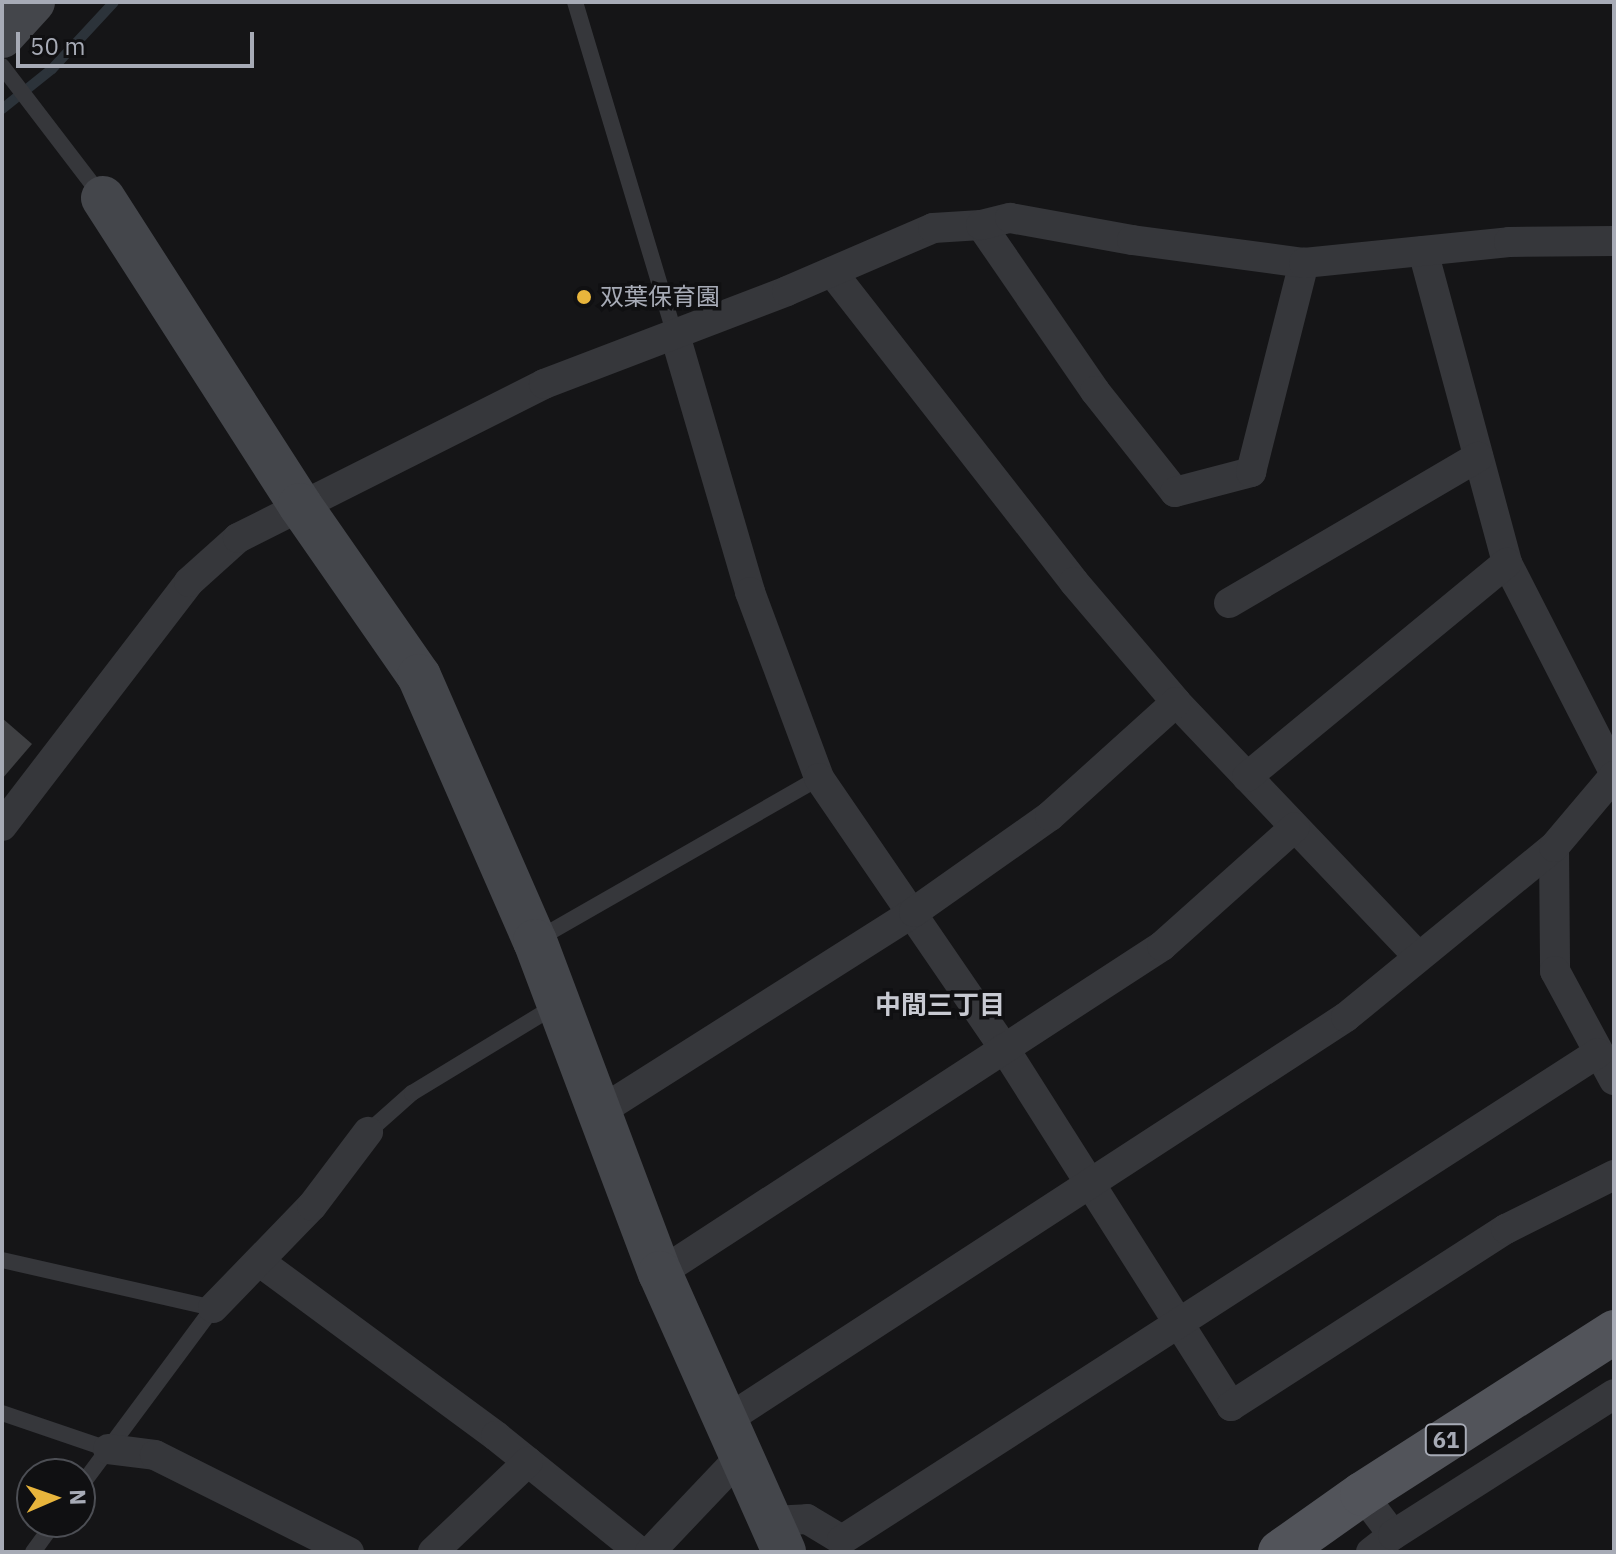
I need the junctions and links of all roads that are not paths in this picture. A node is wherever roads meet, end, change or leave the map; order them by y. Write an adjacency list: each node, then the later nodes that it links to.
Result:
1 (33, 2): 3 (street)
2 (575, 2): 11 (lane)
3 (2, 36)
4 (2, 66): 5 (lane)
5 (103, 198): 13 (street)
6 (981, 225): 9 (street); 9 (street); 10 (street)
7 (1614, 241): 8 (street)
8 (1423, 251): 9 (street); 12 (street)
9 (1304, 263)
10 (832, 272): 11 (street); 16 (street)
11 (675, 335): 13 (street); 19 (street)
12 (1478, 457): 14 (street); 15 (street)
13 (300, 505): 20 (street); 24 (street)
14 (1507, 563): 17 (street); 18 (street)
15 (1229, 603)
16 (1176, 702): 18 (street); 23 (street)
17 (1614, 774): 22 (street)
18 (1247, 777): 21 (street)
19 (819, 778): 23 (street); 24 (lane)
20 (2, 826)
21 (1295, 827): 25 (street); 27 (street)
22 (1554, 847): 25 (street); 28 (street)
23 (914, 912): 27 (street); 30 (street)
24 (535, 941): 26 (street)
25 (1418, 956): 33 (street)
26 (558, 1004): 30 (street); 31 (lane)
27 (1004, 1048): 33 (street); 36 (street)
28 (1598, 1053): 29 (street); 38 (street)
29 (1614, 1080)
30 (599, 1112): 36 (street)
31 (368, 1132): 35 (street)
32 (1614, 1175): 38 (street)
33 (1090, 1185): 38 (street); 42 (street)
34 (2, 1260): 37 (lane)
35 (260, 1262): 37 (street); 44 (street)
36 (660, 1273): 42 (street)
37 (213, 1308): 43 (lane)
38 (1178, 1323): 47 (street)
39 (1614, 1332): 46 (main road, 61)
40 (1614, 1394): 48 (street)
41 (2, 1413): 43 (lane)
42 (735, 1437): 47 (street); 52 (street)
43 (108, 1449): 45 (lane); 49 (street)
44 (528, 1462): 50 (street); 51 (street)
45 (96, 1465)
46 (1362, 1494): 48 (street); 53 (main road, 61)
47 (778, 1536)
48 (1382, 1543)
49 (349, 1552)
50 (433, 1552)
51 (640, 1552)
52 (650, 1552)
53 (1280, 1552)

